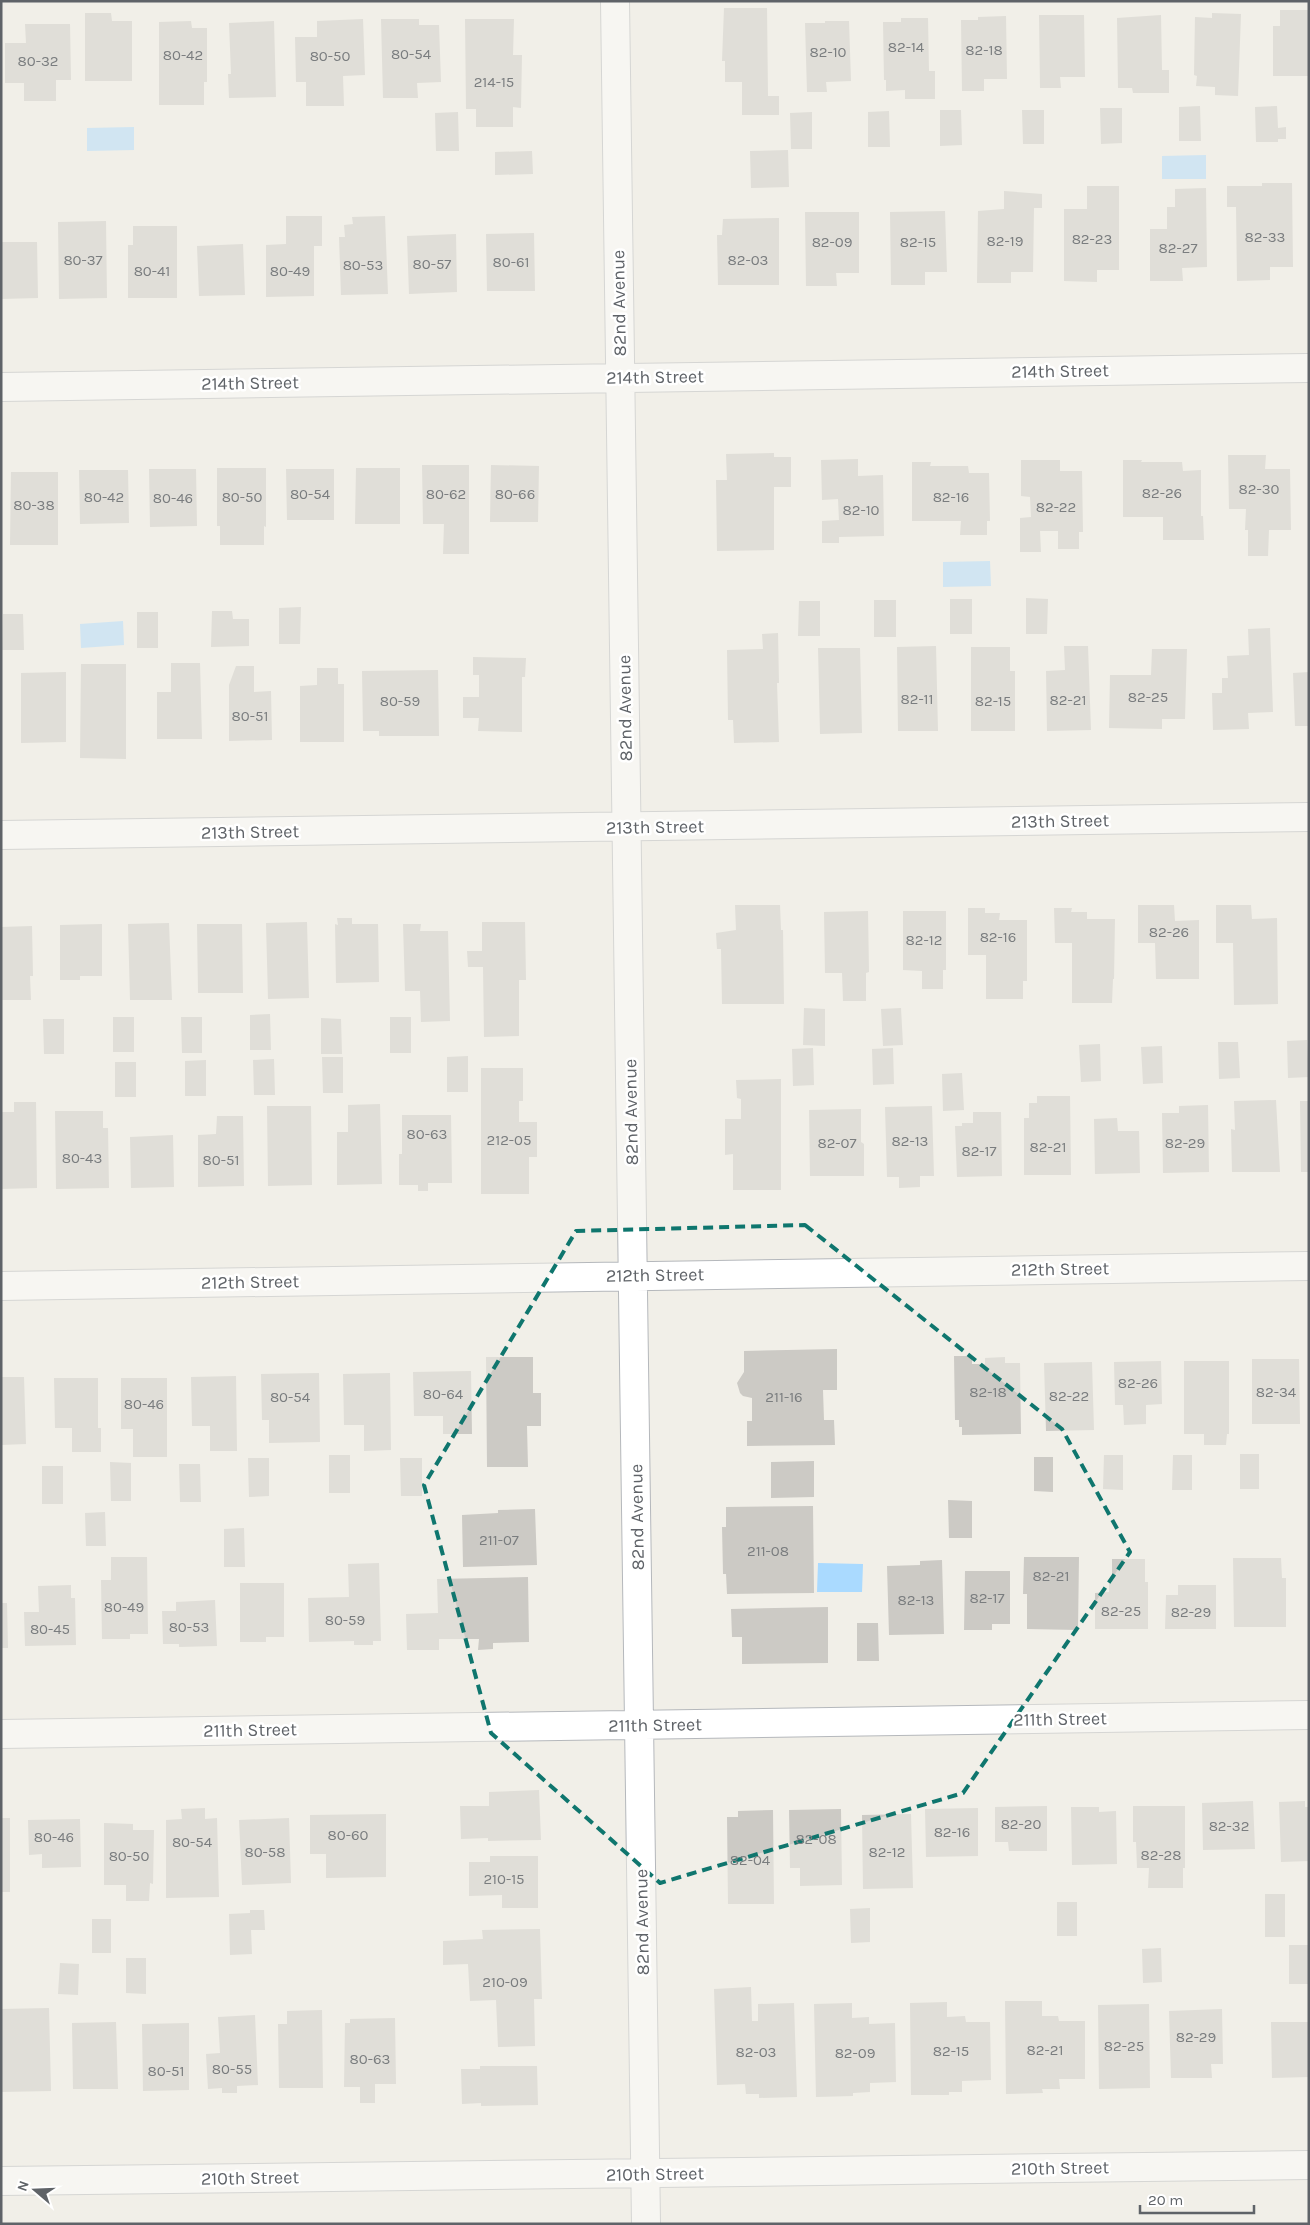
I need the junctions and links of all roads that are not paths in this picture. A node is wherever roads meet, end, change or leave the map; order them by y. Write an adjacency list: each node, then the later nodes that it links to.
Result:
1 (615, 1): 3 (street, 82nd Avenue)
2 (1309, 368): 3 (street, 214th Street)
3 (620, 378): 4 (street, 214th Street); 6 (street, 82nd Avenue)
4 (1, 387)
5 (1309, 817): 6 (street, 213th Street)
6 (626, 827): 7 (street, 213th Street); 9 (street, 82nd Avenue)
7 (1, 835)
8 (1309, 1266): 9 (street, 212th Street)
9 (633, 1275): 10 (street, 212th Street); 12 (street, 82nd Avenue)
10 (1, 1286)
11 (1309, 1715): 12 (street, 211th Street)
12 (640, 1725): 13 (street, 211th Street); 15 (street, 82nd Avenue)
13 (1, 1734)
14 (1309, 2165): 15 (street, 210th Street)
15 (646, 2174): 16 (street, 210th Street); 17 (street, 82nd Avenue)
16 (1, 2181)
17 (646, 2224)

